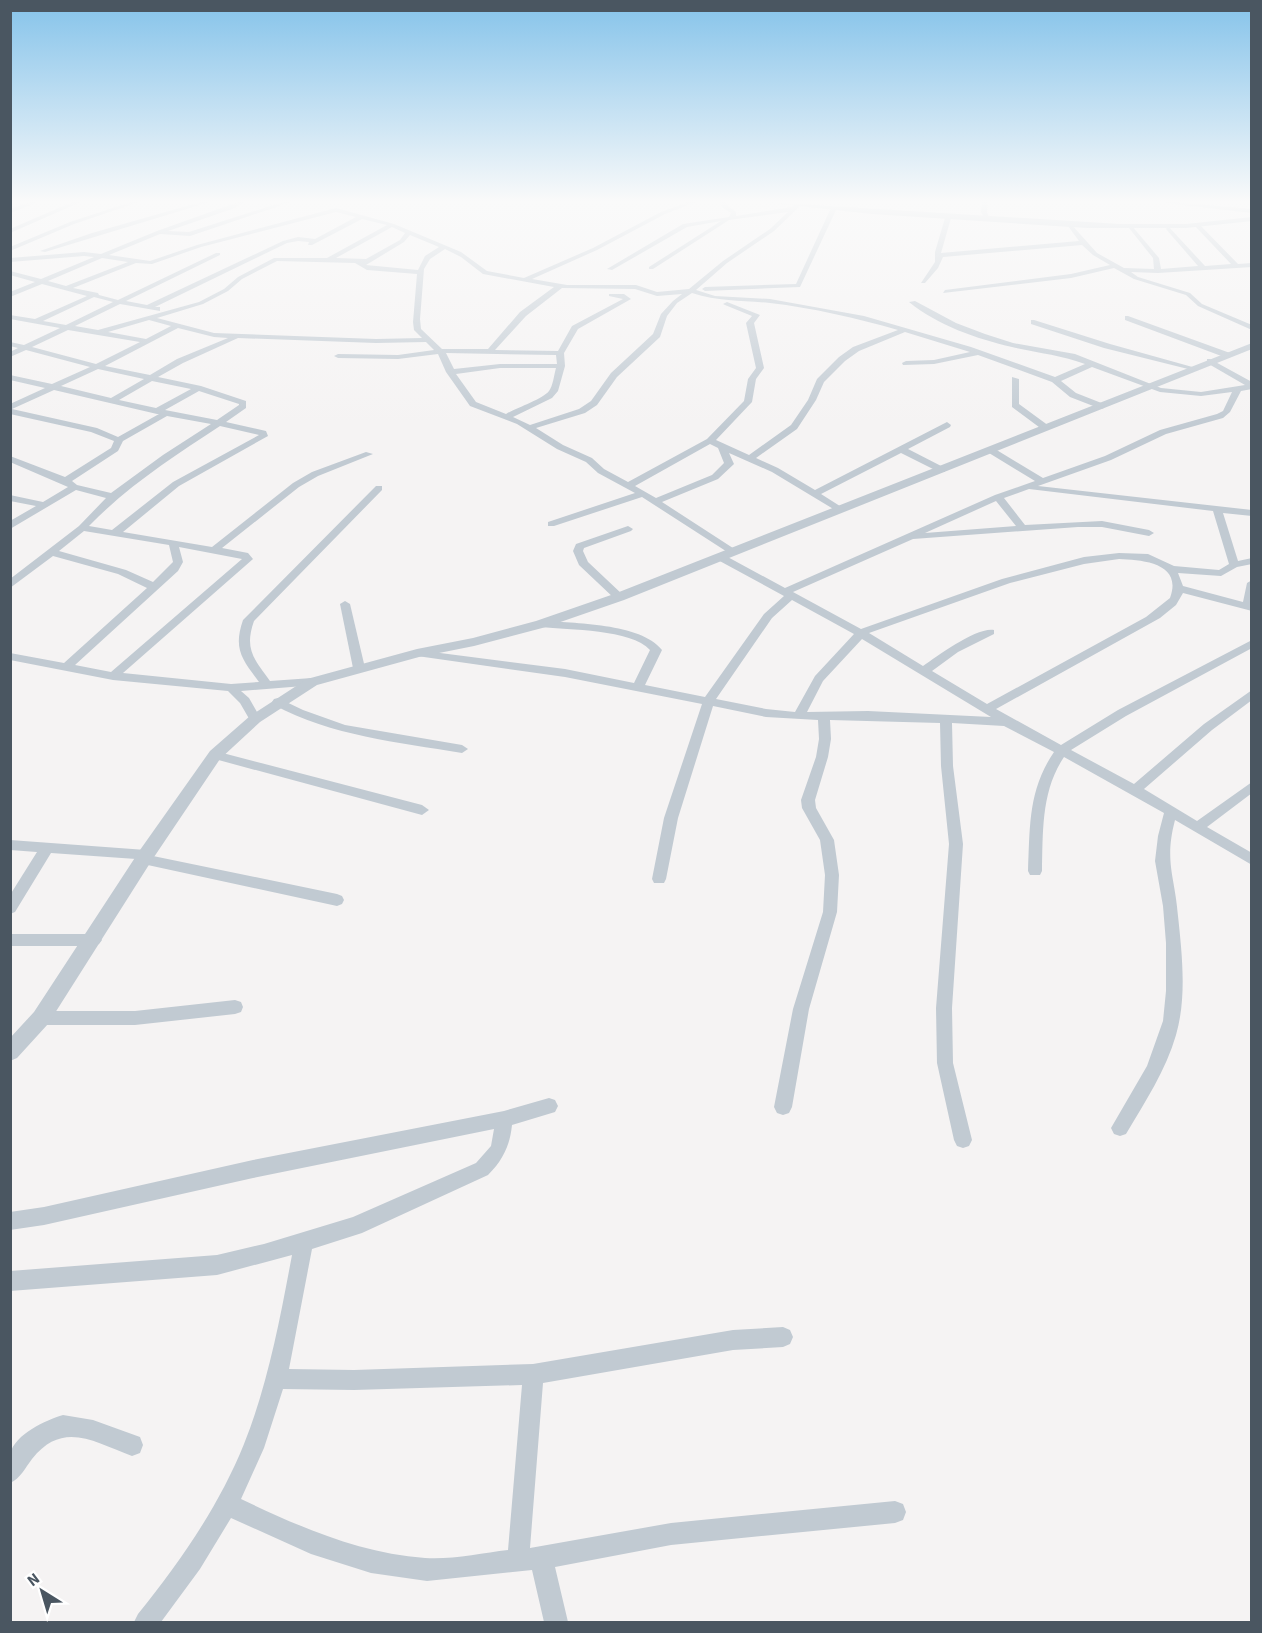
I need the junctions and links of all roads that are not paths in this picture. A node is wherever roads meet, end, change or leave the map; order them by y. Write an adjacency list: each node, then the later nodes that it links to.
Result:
1 (21, 277): 16 (street)
2 (51, 277): 16 (street)
3 (95, 277): 19 (street)
4 (172, 277): 26 (street)
5 (209, 277): 28 (street)
6 (242, 277): 29 (street)
7 (418, 277): 43 (street)
8 (516, 277): 15 (street)
9 (530, 277): 15 (street)
10 (708, 277): 21 (street)
11 (802, 277): 21 (street)
12 (928, 277): 17 (street)
13 (1061, 277): 22 (street)
14 (1134, 277): 39 (street)
15 (526, 279): 18 (street)
16 (40, 282): 19 (street); 24 (street)
17 (923, 282)
18 (560, 286): 20 (street); 48 (street)
19 (69, 287): 23 (street)
20 (576, 287): 21 (street); 50 (street)
21 (693, 290): 25 (street); 78 (street)
22 (945, 292)
23 (96, 294): 26 (street); 34 (street)
24 (10, 295)
25 (714, 298): 40 (street); 81 (street)
26 (119, 302): 28 (street); 38 (street)
27 (913, 302): 57 (street)
28 (149, 307): 29 (street)
29 (175, 311): 31 (street)
30 (10, 317): 33 (street)
31 (150, 318): 37 (street); 41 (street)
32 (1128, 318): 53 (street)
33 (20, 319): 34 (street); 36 (street)
34 (35, 322): 38 (street)
35 (1034, 322): 60 (street)
36 (10, 324)
37 (176, 326): 42 (street); 44 (street)
38 (68, 327): 41 (street); 47 (street)
39 (1251, 328)
40 (902, 330): 51 (street); 86 (street)
41 (97, 333): 44 (street)
42 (237, 337): 43 (street); 63 (street)
43 (427, 340): 49 (street)
44 (144, 341): 58 (street)
45 (10, 344): 47 (street)
46 (1251, 346): 53 (street)
47 (26, 348): 52 (street); 58 (street)
48 (491, 350): 49 (street); 50 (street)
49 (440, 351): 54 (street); 61 (street)
50 (560, 352): 59 (street)
51 (977, 352): 56 (street); 65 (street)
52 (10, 355)
53 (1227, 355): 55 (street)
54 (338, 356)
55 (1210, 361): 60 (street); 68 (street)
56 (906, 363)
57 (1094, 363): 65 (street); 67 (street)
58 (95, 366): 63 (street); 66 (street)
59 (561, 366): 61 (street); 75 (street)
60 (1192, 368): 67 (street)
61 (450, 372): 75 (street)
62 (10, 376): 66 (street)
63 (152, 377): 69 (street); 71 (street)
64 (1015, 379): 79 (street)
65 (1055, 381): 72 (street)
66 (53, 386): 71 (street); 73 (street)
67 (1149, 386): 70 (street); 72 (street)
68 (1251, 386): 70 (street)
69 (198, 388): 74 (street); 76 (street)
70 (1237, 390): 89 (street)
71 (114, 400): 74 (street)
72 (1101, 406): 79 (street)
73 (10, 409): 80 (street)
74 (162, 412): 76 (street); 80 (street)
75 (506, 418): 78 (street)
76 (219, 423): 96 (street); 109 (street)
77 (947, 425): 83 (street)
78 (531, 427): 91 (street)
79 (1046, 428): 84 (street)
80 (119, 440): 90 (street)
81 (710, 441): 82 (street); 91 (street)
82 (722, 447): 86 (street); 99 (street)
83 (901, 449): 88 (street); 95 (street)
84 (992, 451): 88 (street); 89 (street)
85 (369, 454): 113 (street)
86 (750, 458): 95 (street)
87 (10, 459): 90 (street)
88 (942, 470): 101 (street)
89 (1044, 482): 92 (street)
90 (70, 484): 96 (street); 100 (street)
91 (628, 486): 94 (street)
92 (1028, 487): 97 (street); 102 (street)
93 (379, 488): 138 (street)
94 (643, 494): 99 (street); 104 (street)
95 (815, 494): 101 (street)
96 (112, 497): 106 (street)
97 (999, 497): 107 (street); 111 (street)
98 (10, 498): 100 (street)
99 (655, 502): 115 (street)
100 (42, 504): 105 (street)
101 (840, 510): 115 (street)
102 (1217, 510): 103 (street); 117 (street)
103 (1251, 513)
104 (551, 524)
105 (10, 526)
106 (82, 528): 109 (street); 114 (street)
107 (1023, 529): 110 (street); 111 (street)
108 (628, 530): 124 (street)
109 (115, 533): 112 (street)
110 (1149, 533)
111 (905, 537): 123 (street)
112 (173, 542): 113 (street); 121 (street)
113 (214, 550): 136 (street)
114 (50, 552): 119 (street); 121 (street)
115 (726, 555): 123 (street); 124 (street)
116 (1251, 561): 117 (street)
117 (1234, 565): 118 (street)
118 (1172, 569): 122 (street); 129 (street)
119 (12, 582)
120 (1251, 583): 126 (street)
121 (154, 587): 133 (street)
122 (1178, 588): 126 (street); 144 (street)
123 (787, 594): 129 (street); 142 (street)
124 (619, 597): 127 (street)
125 (345, 604): 134 (street)
126 (1250, 607)
127 (541, 624): 131 (street); 139 (street)
128 (990, 632): 135 (street)
129 (861, 633): 135 (street); 145 (street)
130 (1251, 643): 151 (street)
131 (417, 653): 134 (street); 139 (street)
132 (10, 656): 133 (street)
133 (65, 668): 136 (street)
134 (359, 668): 137 (street)
135 (924, 671): 144 (street)
136 (113, 676): 140 (street)
137 (312, 682): 138 (street); 143 (street)
138 (266, 684): 140 (street)
139 (638, 687): 142 (street)
140 (231, 688): 148 (street)
141 (1251, 694): 154 (street)
142 (709, 700): 145 (street); 163 (street)
143 (278, 702): 148 (street); 150 (street)
144 (987, 709): 149 (street)
145 (799, 717): 146 (street)
146 (824, 717): 147 (street); 172 (street)
147 (946, 718): 149 (street); 175 (street)
148 (255, 719): 152 (street)
149 (1009, 723): 151 (street)
150 (462, 749)
151 (1062, 750): 154 (street); 162 (street)
152 (215, 755): 155 (street); 160 (street)
153 (1251, 786): 157 (street)
154 (1135, 790): 156 (street)
155 (422, 810)
156 (1171, 811): 157 (street); 174 (street)
157 (1198, 827): 161 (street)
158 (10, 845): 159 (street)
159 (46, 849): 160 (street); 165 (street)
160 (144, 856): 164 (street); 167 (street)
161 (1251, 861)
162 (1035, 871)
163 (658, 879)
164 (337, 900)
165 (10, 908)
166 (10, 939): 167 (street)
167 (94, 940): 169 (street)
168 (235, 1007): 169 (street)
169 (41, 1018): 170 (street)
170 (10, 1052)
171 (549, 1106): 173 (street)
172 (783, 1107)
173 (504, 1119): 176 (street); 177 (street)
174 (1120, 1128)
175 (963, 1140)
176 (10, 1221)
177 (304, 1240): 178 (street); 181 (street)
178 (10, 1281)
179 (783, 1336): 180 (street)
180 (533, 1374): 181 (street); 187 (street)
181 (275, 1378): 184 (street)
182 (132, 1445): 183 (street)
183 (10, 1472)
184 (226, 1504): 187 (street); 188 (street)
185 (896, 1512): 186 (street)
186 (541, 1558): 187 (street); 189 (street)
187 (518, 1562)
188 (146, 1623)
189 (556, 1623)

